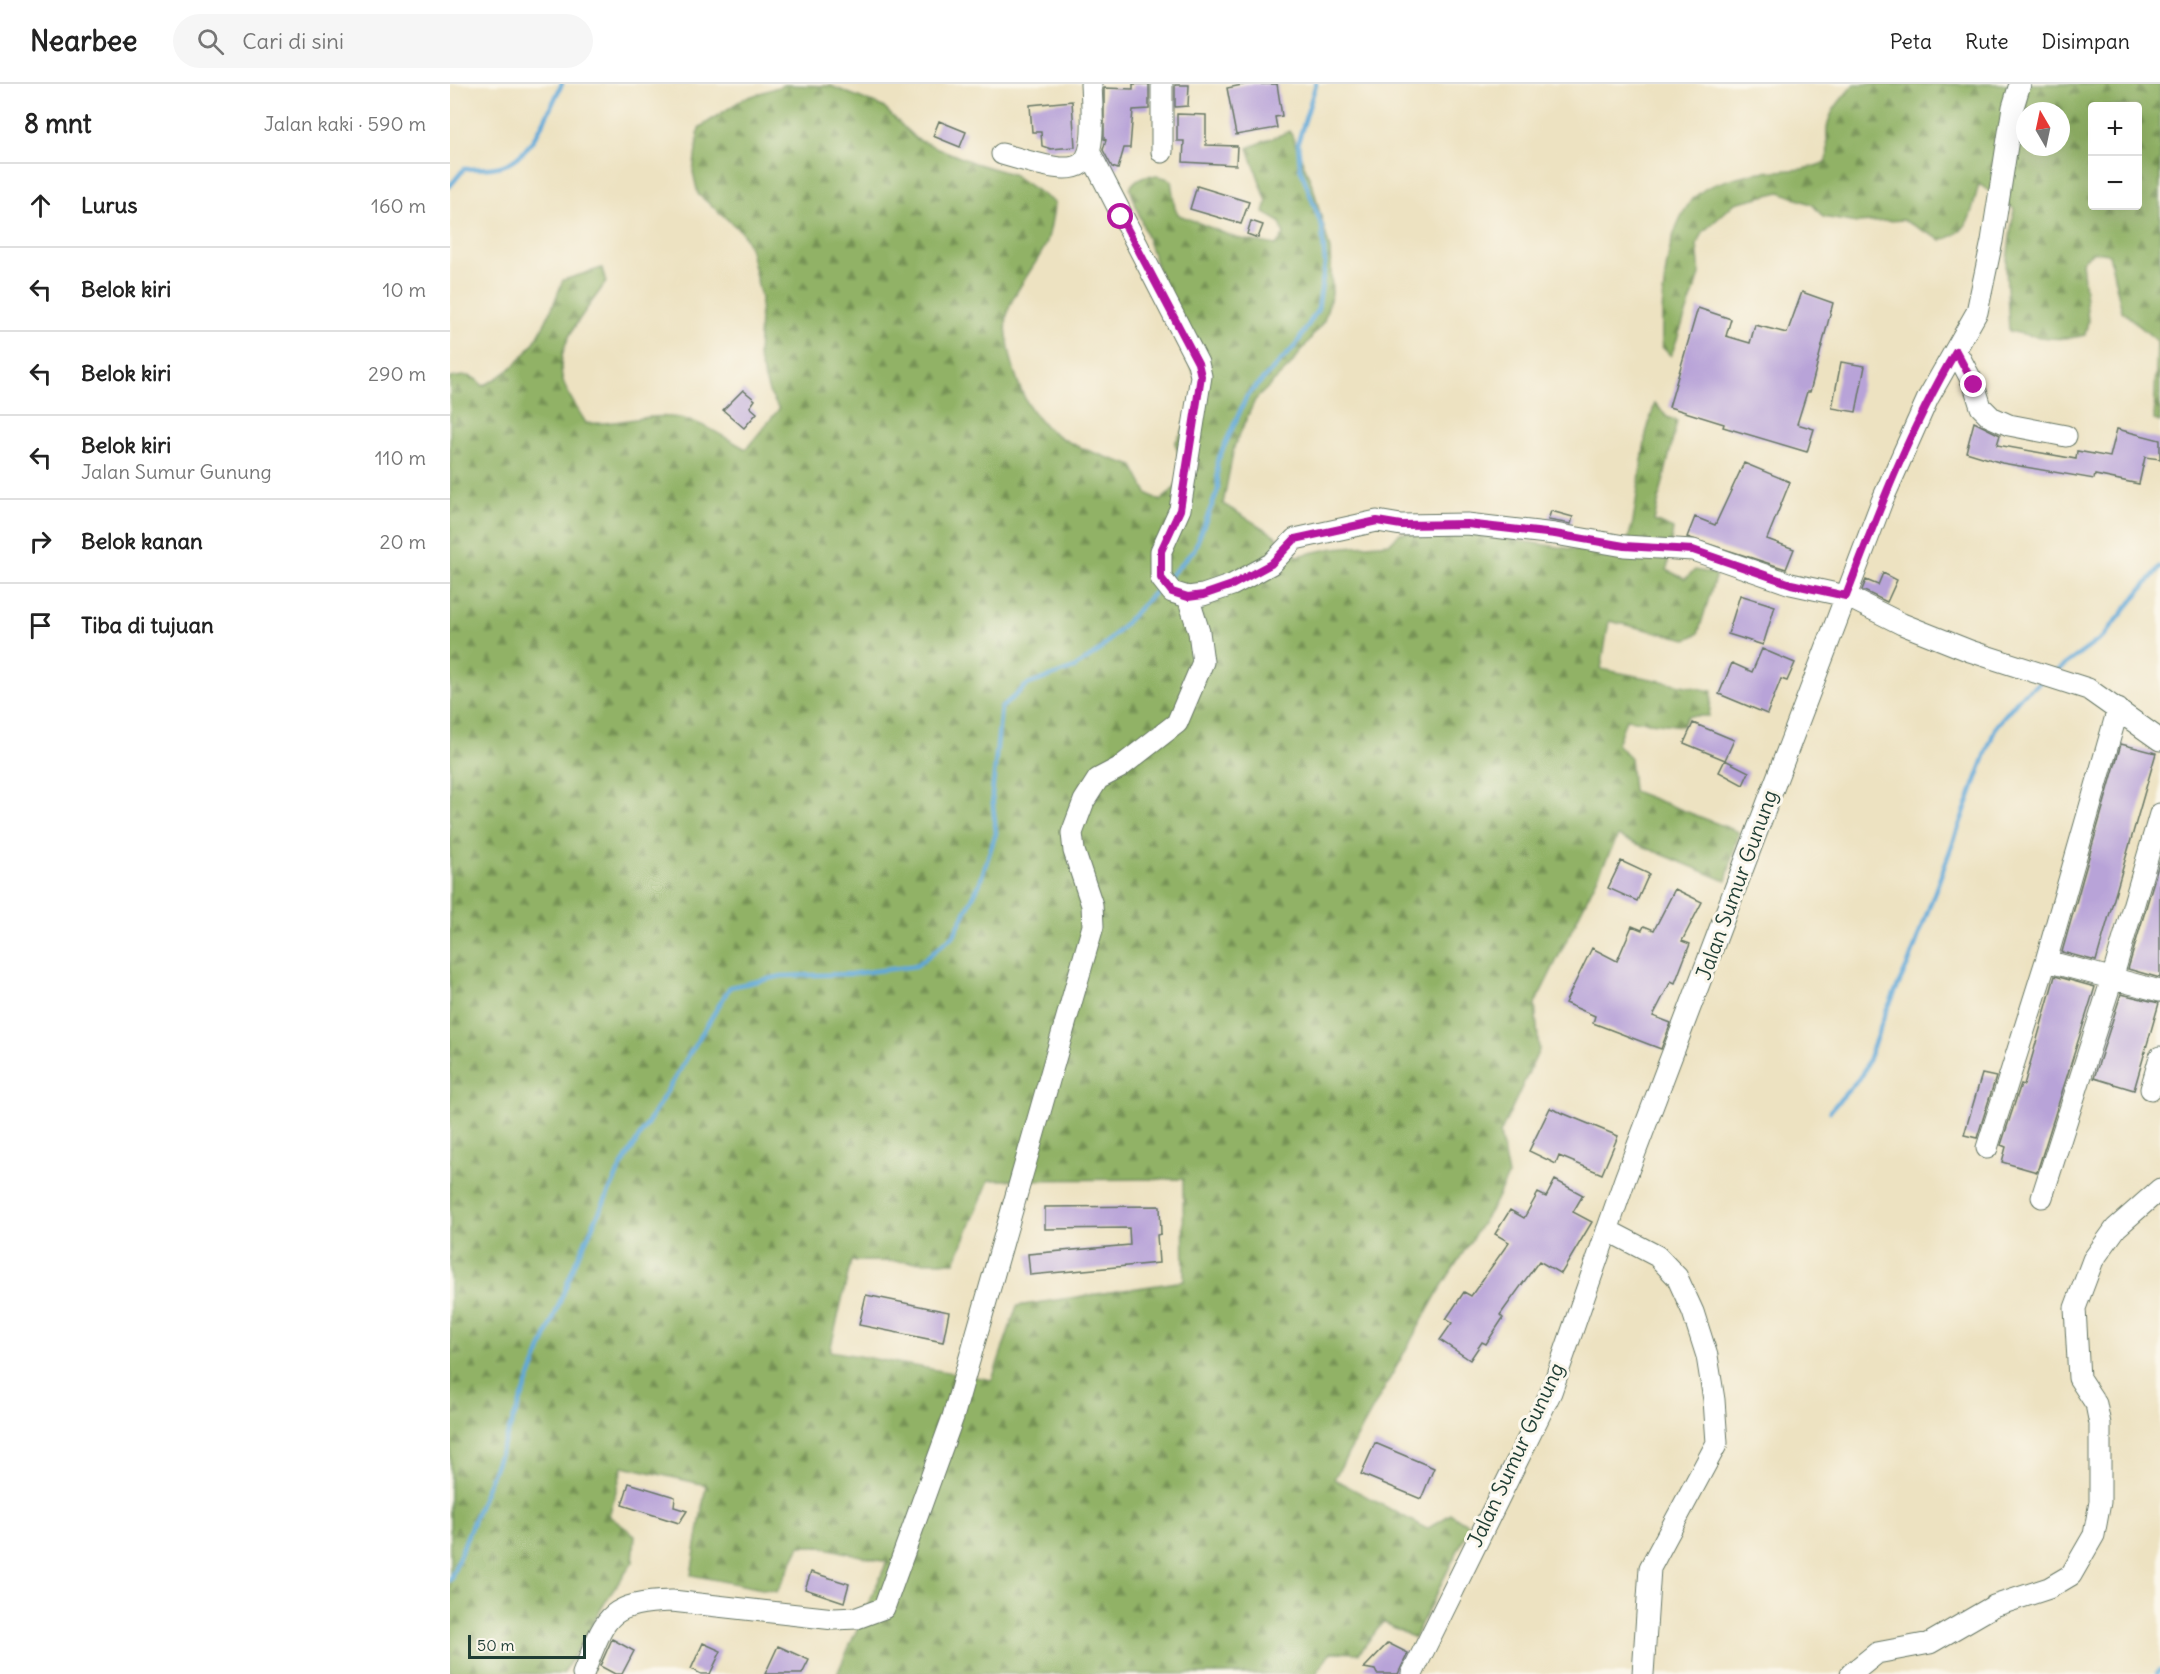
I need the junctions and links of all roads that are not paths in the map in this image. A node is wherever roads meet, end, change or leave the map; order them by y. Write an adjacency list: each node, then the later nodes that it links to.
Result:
1 (1090, 84): 5 (street)
2 (1162, 84): 4 (street)
3 (2020, 84): 7 (street, Jalan Sumur Gunung)
4 (1162, 152)
5 (1090, 153): 6 (street); 9 (street)
6 (1002, 154)
7 (1956, 351): 8 (street); 10 (street, Jalan Sumur Gunung)
8 (2066, 436)
9 (1174, 589): 10 (street); 23 (street)
10 (1846, 596): 11 (street); 22 (street, Jalan Sumur Gunung)
11 (2118, 709): 12 (street); 14 (street)
12 (2160, 740)
13 (2160, 814): 15 (street)
14 (2046, 961): 15 (street); 19 (street)
15 (2112, 979): 16 (street); 21 (street)
16 (2160, 991)
17 (2160, 1057): 18 (street)
18 (2151, 1089)
19 (1987, 1148)
20 (2160, 1189): 26 (street)
21 (2042, 1197)
22 (1607, 1230): 24 (street, Jalan Sumur Gunung); 25 (street)
23 (583, 1674)
24 (1412, 1674)
25 (1643, 1674)
26 (1851, 1674)

